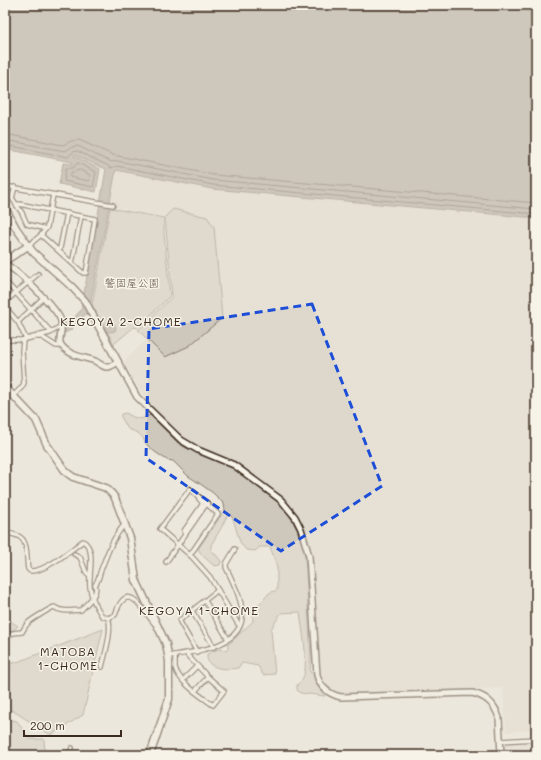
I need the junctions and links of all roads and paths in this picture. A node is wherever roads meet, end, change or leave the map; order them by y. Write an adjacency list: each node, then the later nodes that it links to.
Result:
1 (5, 186): 2 (street)
2 (14, 187): 3 (street); 4 (street)
3 (53, 195): 5 (street); 7 (street)
4 (16, 205): 7 (street); 10 (street)
5 (112, 205)
6 (5, 208): 12 (highway)
7 (50, 210): 8 (street); 10 (street)
8 (67, 213): 9 (street); 13 (street)
9 (81, 216): 15 (street); 15 (street)
10 (46, 229): 11 (street)
11 (41, 235): 12 (street); 13 (street)
12 (28, 246): 14 (highway); 31 (highway)
13 (58, 250): 15 (street)
14 (6, 260): 18 (street)
15 (71, 262)
16 (38, 274): 18 (street)
17 (5, 281): 19 (street)
18 (28, 282): 19 (street); 20 (street)
19 (15, 293): 21 (street); 23 (street)
20 (43, 298): 23 (street); 25 (street)
21 (5, 302)
22 (5, 307): 24 (street)
23 (31, 310): 24 (street); 26 (street)
24 (18, 322): 28 (street)
25 (61, 326): 26 (street); 30 (street)
26 (51, 332): 27 (street)
27 (34, 337): 28 (street); 30 (street)
28 (25, 339): 29 (street); 33 (street)
29 (5, 340)
30 (62, 346): 31 (street)
31 (118, 362): 65 (street)
32 (5, 387): 33 (highway)
33 (13, 396): 34 (street); 37 (highway)
34 (5, 401)
35 (193, 490): 36 (street); 39 (street); 40 (street)
36 (207, 503): 39 (street); 43 (street)
37 (125, 524): 47 (street); 52 (highway)
38 (5, 531): 45 (street)
39 (185, 534): 40 (street)
40 (178, 544): 43 (street); 44 (street)
41 (235, 549): 51 (street)
42 (74, 554): 45 (street)
43 (190, 555): 46 (street)
44 (166, 562)
45 (90, 576): 47 (street)
46 (218, 590): 48 (street); 51 (street)
47 (92, 597): 50 (street); 53 (street)
48 (205, 601): 49 (street); 54 (street)
49 (192, 611): 55 (street); 56 (street)
50 (108, 618): 52 (street); 60 (street)
51 (240, 625): 54 (street)
52 (156, 626): 58 (highway)
53 (5, 637)
54 (228, 638): 55 (street)
55 (214, 647): 56 (street)
56 (197, 652): 57 (street)
57 (187, 653): 58 (street); 59 (street)
58 (172, 655): 62 (street); 68 (highway)
59 (197, 666): 61 (street); 62 (street)
60 (102, 667)
61 (208, 677): 63 (street); 63 (street)
62 (183, 680): 63 (street)
63 (194, 691)
64 (536, 739): 65 (street)
65 (500, 741): 69 (street)
66 (72, 748): 67 (street)
67 (69, 755)
68 (150, 755)
69 (501, 755)

